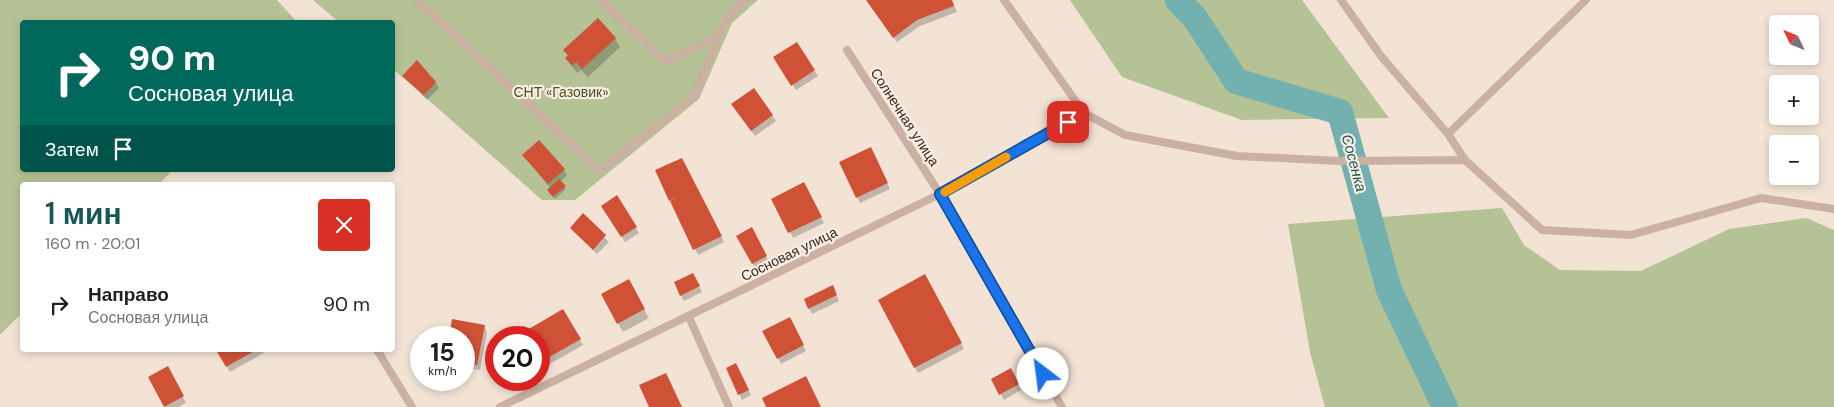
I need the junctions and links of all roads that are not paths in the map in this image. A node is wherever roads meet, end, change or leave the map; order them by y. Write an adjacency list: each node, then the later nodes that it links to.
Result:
1 (418, 0): 7 (lane)
2 (601, 0): 7 (lane)
3 (745, 0): 7 (lane)
4 (1004, 0): 9 (lane)
5 (1341, 0): 10 (lane)
6 (1586, 0): 10 (lane)
7 (718, 36)
8 (846, 50): 12 (lane, Солнечная улица)
9 (1084, 113): 11 (lane); 12 (lane, Сосновая улица)
10 (1448, 134): 11 (lane)
11 (1465, 160): 13 (lane)
12 (940, 194): 14 (lane, Сосновая улица); 19 (lane, Солнечная улица)
13 (1834, 209)
14 (689, 317): 17 (lane, Сосновая улица); 18 (lane)
15 (378, 352): 16 (lane)
16 (412, 407)
17 (500, 407)
18 (729, 407)
19 (1062, 407)

